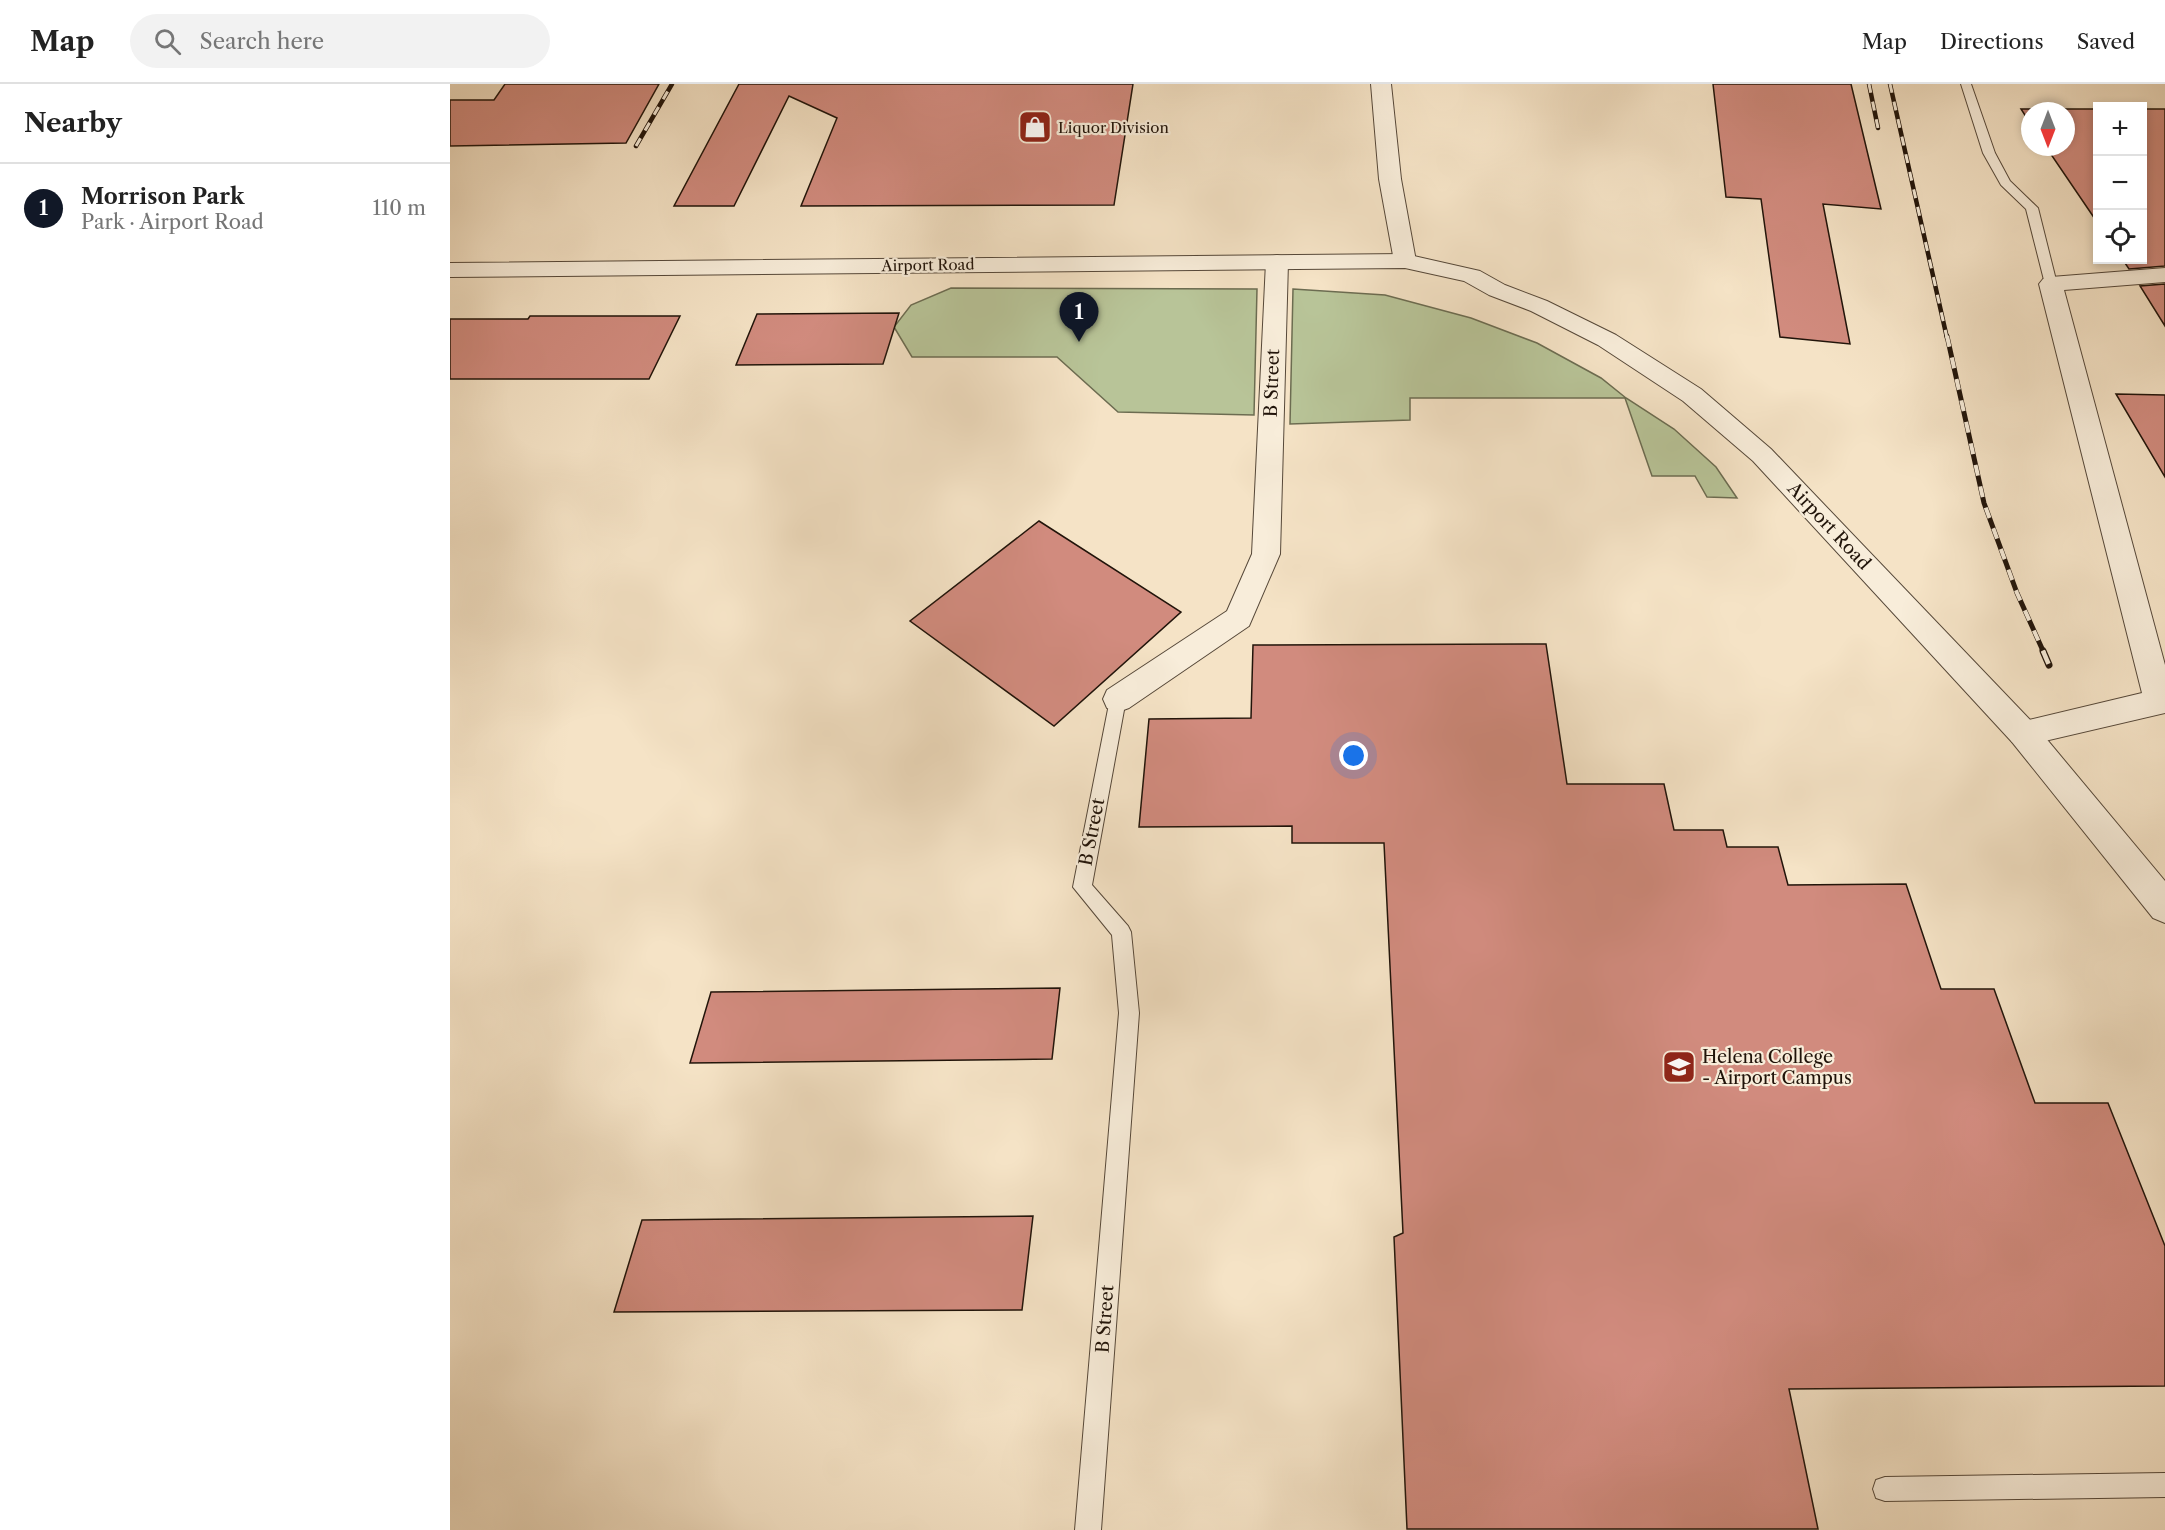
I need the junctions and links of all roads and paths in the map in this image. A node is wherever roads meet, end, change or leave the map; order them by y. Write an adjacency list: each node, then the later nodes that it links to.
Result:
1 (1381, 84): 3 (street)
2 (1966, 84): 7 (lane)
3 (1405, 261): 4 (street, Airport Road); 10 (street, Airport Road)
4 (1277, 262): 5 (street, Airport Road); 8 (street, B Street)
5 (450, 270)
6 (2165, 275): 7 (street)
7 (2051, 284): 9 (street)
8 (1118, 699): 14 (lane, B Street)
9 (2162, 700): 10 (street)
10 (2023, 733): 11 (street, Airport Road)
11 (2165, 907)
12 (2165, 1485): 13 (lane)
13 (1885, 1489)
14 (1088, 1530)

